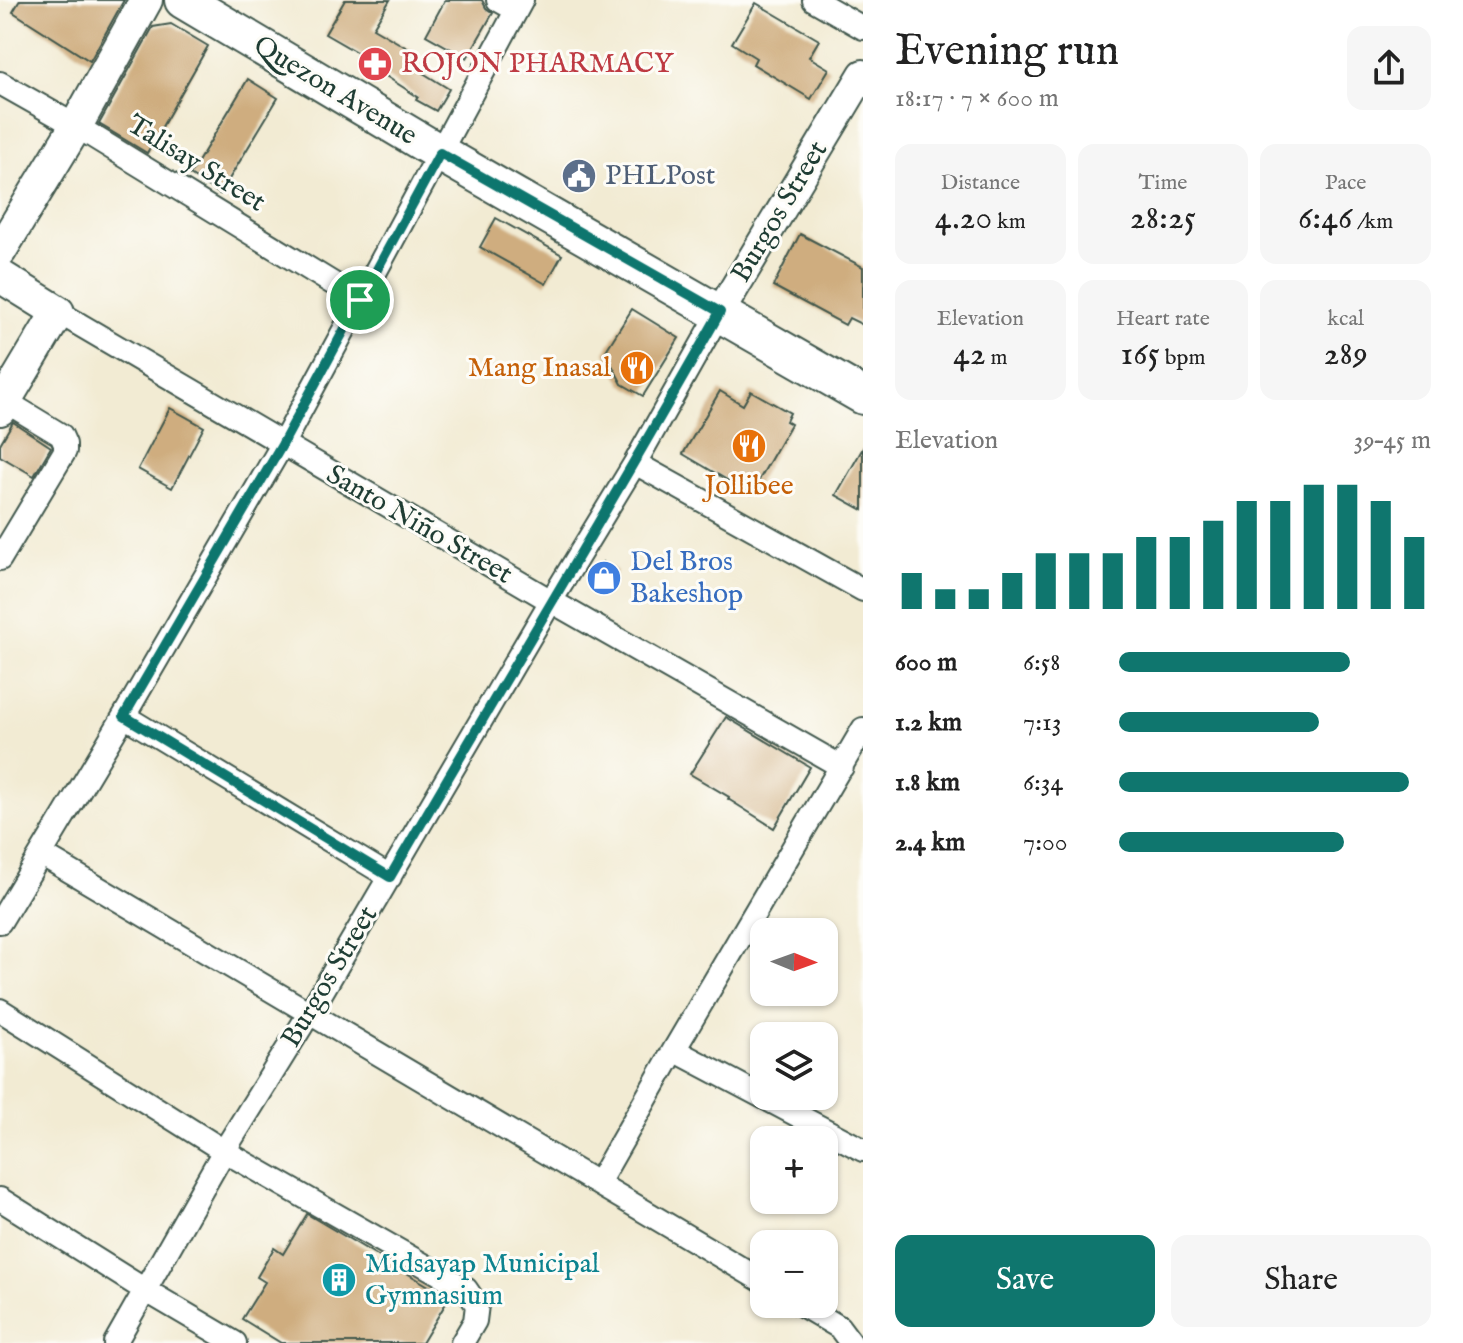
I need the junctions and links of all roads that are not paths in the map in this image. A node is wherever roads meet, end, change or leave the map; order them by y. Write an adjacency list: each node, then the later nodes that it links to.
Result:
1 (146, 0): 8 (main road)
2 (183, 0): 9 (main road, Quezon Avenue)
3 (814, 0): 5 (street)
4 (512, 3): 9 (street)
5 (863, 28)
6 (863, 74): 14 (street, Burgos Street)
7 (0, 83): 8 (street, Talisay Street)
8 (76, 126): 10 (main road); 12 (street, Talisay Street)
9 (440, 153): 12 (street); 14 (main road, Quezon Avenue)
10 (0, 251)
11 (0, 276): 13 (main road, Santo Niño Street)
12 (360, 300): 17 (street)
13 (58, 312): 16 (main road); 17 (street, Santo Niño Street)
14 (720, 312): 15 (main road, Quezon Avenue); 18 (street, Burgos Street)
15 (863, 396)
16 (2, 405): 19 (street)
17 (282, 445): 21 (street, Santo Niño Street); 22 (street)
18 (635, 463): 20 (street); 21 (street, Burgos Street)
19 (0, 559)
20 (863, 590)
21 (551, 601): 24 (street, Santo Niño Street); 26 (street, Burgos Street)
22 (124, 716): 25 (street); 26 (street)
23 (863, 729): 24 (street)
24 (842, 767): 30 (street)
25 (41, 854): 27 (street); 29 (street)
26 (390, 877): 29 (street, Burgos Street)
27 (0, 922)
28 (0, 1010): 32 (street)
29 (309, 1014): 32 (street, Burgos Street); 33 (street)
30 (674, 1050): 31 (street); 33 (street)
31 (863, 1150)
32 (224, 1151): 36 (street, Burgos Street); 40 (street)
33 (598, 1183): 35 (street)
34 (0, 1199): 36 (street)
35 (750, 1274)
36 (145, 1290): 38 (street, Burgos Street); 39 (street)
37 (824, 1318): 41 (street)
38 (115, 1343)
39 (235, 1343)
40 (462, 1343)
41 (851, 1343)

